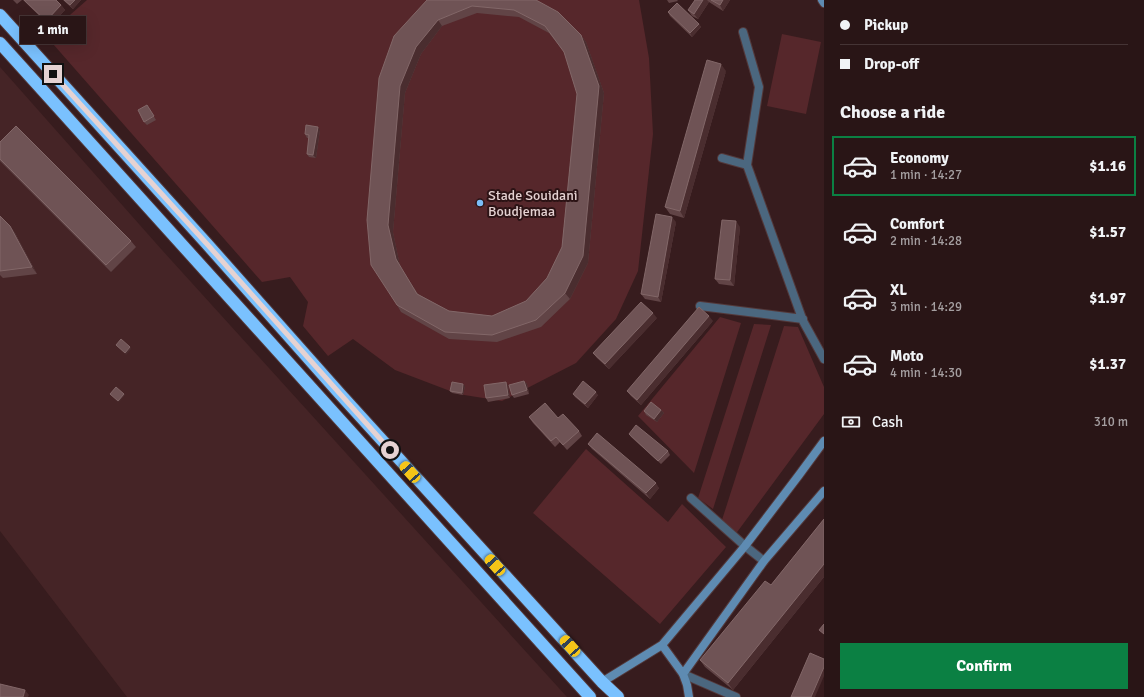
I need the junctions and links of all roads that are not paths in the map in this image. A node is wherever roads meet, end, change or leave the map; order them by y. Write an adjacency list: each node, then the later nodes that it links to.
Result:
1 (822, 0): 2 (street)
2 (824, 3)
3 (0, 15): 18 (highway)
4 (743, 32): 7 (street)
5 (0, 42): 19 (highway)
6 (722, 158): 7 (street)
7 (747, 165): 9 (street)
8 (700, 306): 9 (street)
9 (803, 319): 10 (street)
10 (824, 359)
11 (824, 441): 14 (street)
12 (823, 495): 15 (street)
13 (691, 498): 14 (street)
14 (745, 546): 15 (street); 16 (street)
15 (764, 561): 17 (street)
16 (662, 645): 17 (street); 18 (street)
17 (683, 674): 21 (street); 22 (street)
18 (602, 682): 20 (highway)
19 (590, 697)
20 (618, 697)
21 (689, 697)
22 (736, 697)

